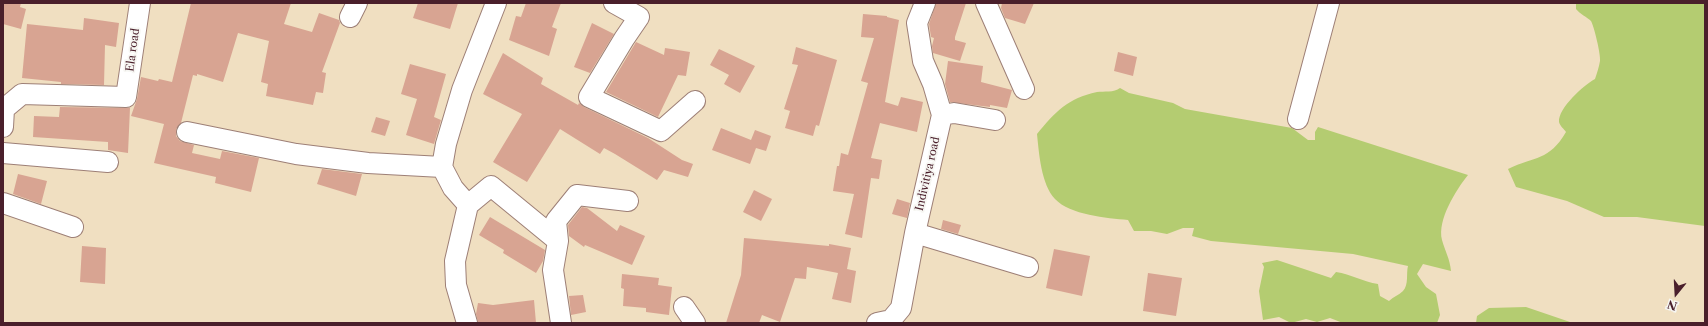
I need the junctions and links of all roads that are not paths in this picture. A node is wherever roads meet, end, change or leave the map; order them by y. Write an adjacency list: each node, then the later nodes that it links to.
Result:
1 (140, 3): 12 (street, Ela road)
2 (496, 3): 16 (street)
3 (614, 3): 8 (street)
4 (924, 3): 9 (street, Indivitiya road)
5 (986, 3): 7 (street)
6 (1330, 3): 10 (street)
7 (1024, 89)
8 (695, 101)
9 (942, 115): 11 (street); 21 (street, Indivitiya road)
10 (1298, 119)
11 (995, 120)
12 (3, 128)
13 (186, 132): 16 (street)
14 (3, 153): 15 (street)
15 (108, 162)
16 (442, 168): 19 (street)
17 (628, 201): 22 (street)
18 (3, 203): 20 (street)
19 (468, 205): 22 (street); 25 (street)
20 (73, 227)
21 (915, 233): 23 (street); 24 (street, Indivitiya road)
22 (558, 241): 26 (street)
23 (1028, 267)
24 (889, 322)
25 (467, 323)
26 (561, 323)

